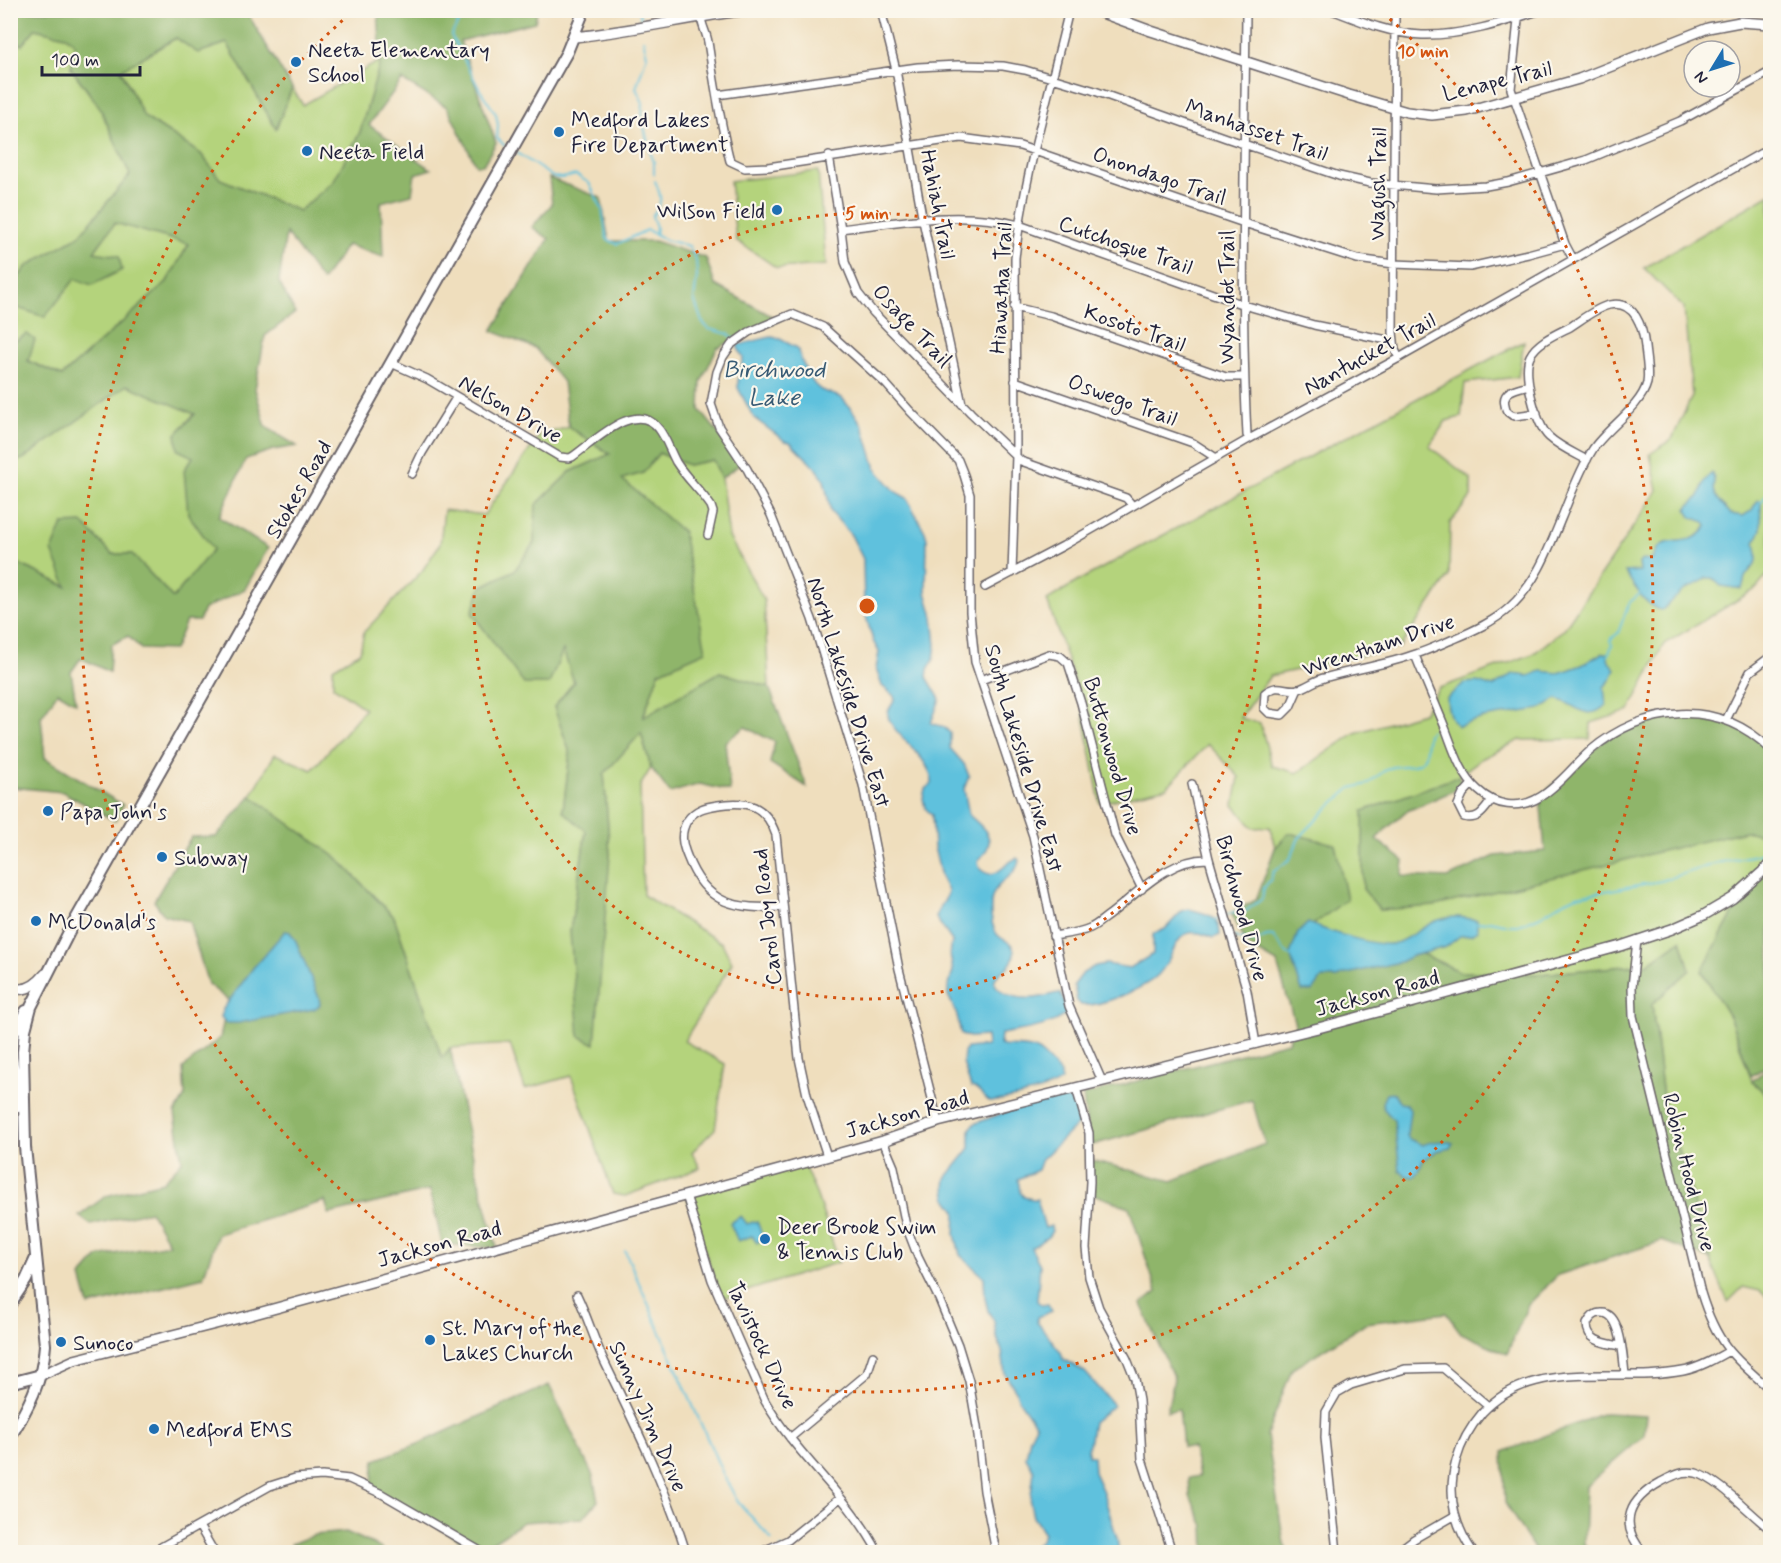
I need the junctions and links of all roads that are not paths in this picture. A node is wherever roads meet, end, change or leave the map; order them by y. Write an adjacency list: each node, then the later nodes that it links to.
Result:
1 (195, 10): 2 (street)
2 (209, 10)
3 (584, 10): 16 (main road, Stokes Road)
4 (748, 10): 12 (street)
5 (881, 10): 18 (street, Hahiah Trail)
6 (1070, 10): 20 (street, Hiawatha Trail)
7 (1094, 10): 17 (street, Lenape Trail)
8 (1246, 10): 17 (street, Wyandot Trail)
9 (1332, 10): 15 (street)
10 (1395, 10): 15 (street, Wagush Trail)
11 (1541, 10): 13 (street)
12 (701, 13): 16 (street); 21 (street)
13 (1519, 14): 15 (street); 22 (street)
14 (1770, 24): 22 (street, Lenape Trail)
15 (1395, 31): 23 (street, Wagush Trail)
16 (574, 37): 43 (main road, Stokes Road)
17 (1246, 61): 23 (street, Lenape Trail); 24 (street, Wyandot Trail)
18 (896, 70): 20 (street, Manhasset Trail); 21 (street, Manhasset Trail); 25 (street, Hahiah Trail)
19 (1770, 72): 29 (street, Manhasset Trail)
20 (1053, 80): 24 (street, Manhasset Trail); 27 (street, Hiawatha Trail)
21 (717, 95): 28 (street, Onondago Trail)
22 (1513, 97): 23 (street, Lenape Trail); 29 (street)
23 (1396, 110): 30 (street, Wagush Trail)
24 (1245, 144): 30 (street, Manhasset Trail); 32 (street, Wyandot Trail)
25 (909, 145): 27 (street, Onondago Trail); 28 (street, Onondago Trail); 31 (street, Hahiah Trail)
26 (1770, 148): 36 (street, Nantucket Trail)
27 (1035, 151): 32 (street, Onondago Trail); 33 (street, Hiawatha Trail)
28 (829, 156): 34 (street, Osage Trail)
29 (1539, 173): 30 (street, Manhasset Trail); 35 (street)
30 (1394, 185): 37 (street, Wagush Trail)
31 (923, 219): 33 (street, Cutchoque Trail); 34 (street, Cutchoque Trail); 48 (street, Hahiah Trail)
32 (1244, 223): 37 (street, Onondago Trail); 38 (street, Wyandot Trail)
33 (1019, 225): 38 (street, Cutchoque Trail); 39 (street, Hiawatha Trail)
34 (841, 228): 48 (street, Osage Trail)
35 (1565, 243): 36 (street); 37 (street, Onondago Trail)
36 (1573, 259): 42 (street, Nantucket Trail)
37 (1394, 264): 41 (street, Wagush Trail)
38 (1244, 305): 41 (street, Cutchoque Trail); 44 (street, Wyandot Trail)
39 (1014, 307): 44 (street, Kosoto Trail); 45 (street, Hiawatha Trail)
40 (779, 320): 61 (street, South Lakeside Drive East); 81 (street, North Lakeside Drive East)
41 (1394, 340): 42 (street, Wagush Trail)
42 (1399, 357): 50 (street, Nantucket Trail)
43 (392, 363): 47 (street, Nelson Drive); 74 (main road, Stokes Road)
44 (1244, 377): 50 (street, Wyandot Trail)
45 (1015, 381): 51 (street, Hiawatha Trail); 52 (street, Oswego Trail)
46 (1529, 385): 49 (street, Wrentham Drive); 49 (street); 53 (street, Wrentham Drive)
47 (456, 398): 54 (street); 56 (street, Nelson Drive)
48 (962, 404): 51 (street, Osage Trail)
49 (1537, 412): 53 (street, Wrentham Drive)
50 (1249, 439): 52 (street, Nantucket Trail)
51 (1016, 455): 55 (street, Osage Trail); 57 (street, Hiawatha Trail)
52 (1216, 458): 55 (street, Nantucket Trail)
53 (1587, 460): 59 (street, Wrentham Drive)
54 (412, 474)
55 (1132, 505): 57 (street, Nantucket Trail)
56 (708, 535)
57 (1012, 573): 58 (street, Nantucket Trail)
58 (985, 587)
59 (1414, 655): 62 (street, Wrentham Drive); 66 (street)
60 (1770, 657): 63 (street)
61 (981, 680): 70 (street, Buttonwood Drive); 72 (street, South Lakeside Drive East)
62 (1298, 690): 62 (street, Wrentham Drive)
63 (1726, 720): 64 (street); 67 (street)
64 (1770, 749)
65 (1192, 784): 68 (street, Birchwood Drive)
66 (1472, 784): 67 (street); 67 (street)
67 (1492, 800)
68 (1209, 859): 70 (street); 78 (street, Birchwood Drive)
69 (1770, 865): 73 (street, Jackson Road)
70 (1142, 889): 72 (street)
71 (783, 907): 71 (street, Carol Joy Road); 84 (street, Carol Joy Road)
72 (1053, 936): 79 (street, South Lakeside Drive East)
73 (1637, 940): 78 (street, Jackson Road); 90 (street, Robin Hood Drive)
74 (49, 970): 75 (street); 77 (main road, Stokes Road)
75 (10, 986)
76 (10, 1005): 77 (street)
77 (16, 1033): 83 (main road, Stokes Road); 83 (main road, Stokes Road)
78 (1256, 1044): 79 (street, Jackson Road)
79 (1102, 1081): 80 (street, Jackson Road)
80 (1076, 1088): 81 (street, Jackson Road); 110 (street)
81 (938, 1122): 82 (street, Jackson Road)
82 (883, 1141): 84 (street, Jackson Road); 109 (street)
83 (25, 1147): 86 (main road, Stokes Road)
84 (827, 1156): 85 (street, Jackson Road)
85 (686, 1195): 93 (street, Jackson Road); 98 (street, Tavistock Drive)
86 (37, 1254): 88 (main road); 93 (main road, Stokes Road)
87 (577, 1294): 106 (street, Sunny Jim Drive)
88 (10, 1304)
89 (1620, 1346): 89 (street); 92 (street)
90 (1729, 1351): 92 (street); 95 (street, Robin Hood Drive)
91 (873, 1356): 98 (street)
92 (1625, 1374): 96 (street)
93 (40, 1375): 94 (main road); 97 (main road, Stokes Road)
94 (10, 1383)
95 (1770, 1389)
96 (1488, 1406): 100 (street); 111 (street)
97 (10, 1437)
98 (790, 1438): 99 (street, Tavistock Drive)
99 (840, 1498): 107 (street); 108 (street, Tavistock Drive)
100 (1454, 1516): 112 (street); 113 (street)
101 (199, 1526): 103 (street); 104 (street); 105 (street)
102 (1770, 1529): 114 (street)
103 (152, 1552)
104 (214, 1552)
105 (482, 1552)
106 (686, 1552)
107 (761, 1552)
108 (878, 1552)
109 (996, 1552)
110 (1172, 1552)
111 (1337, 1552)
112 (1396, 1552)
113 (1473, 1552)
114 (1643, 1552)

